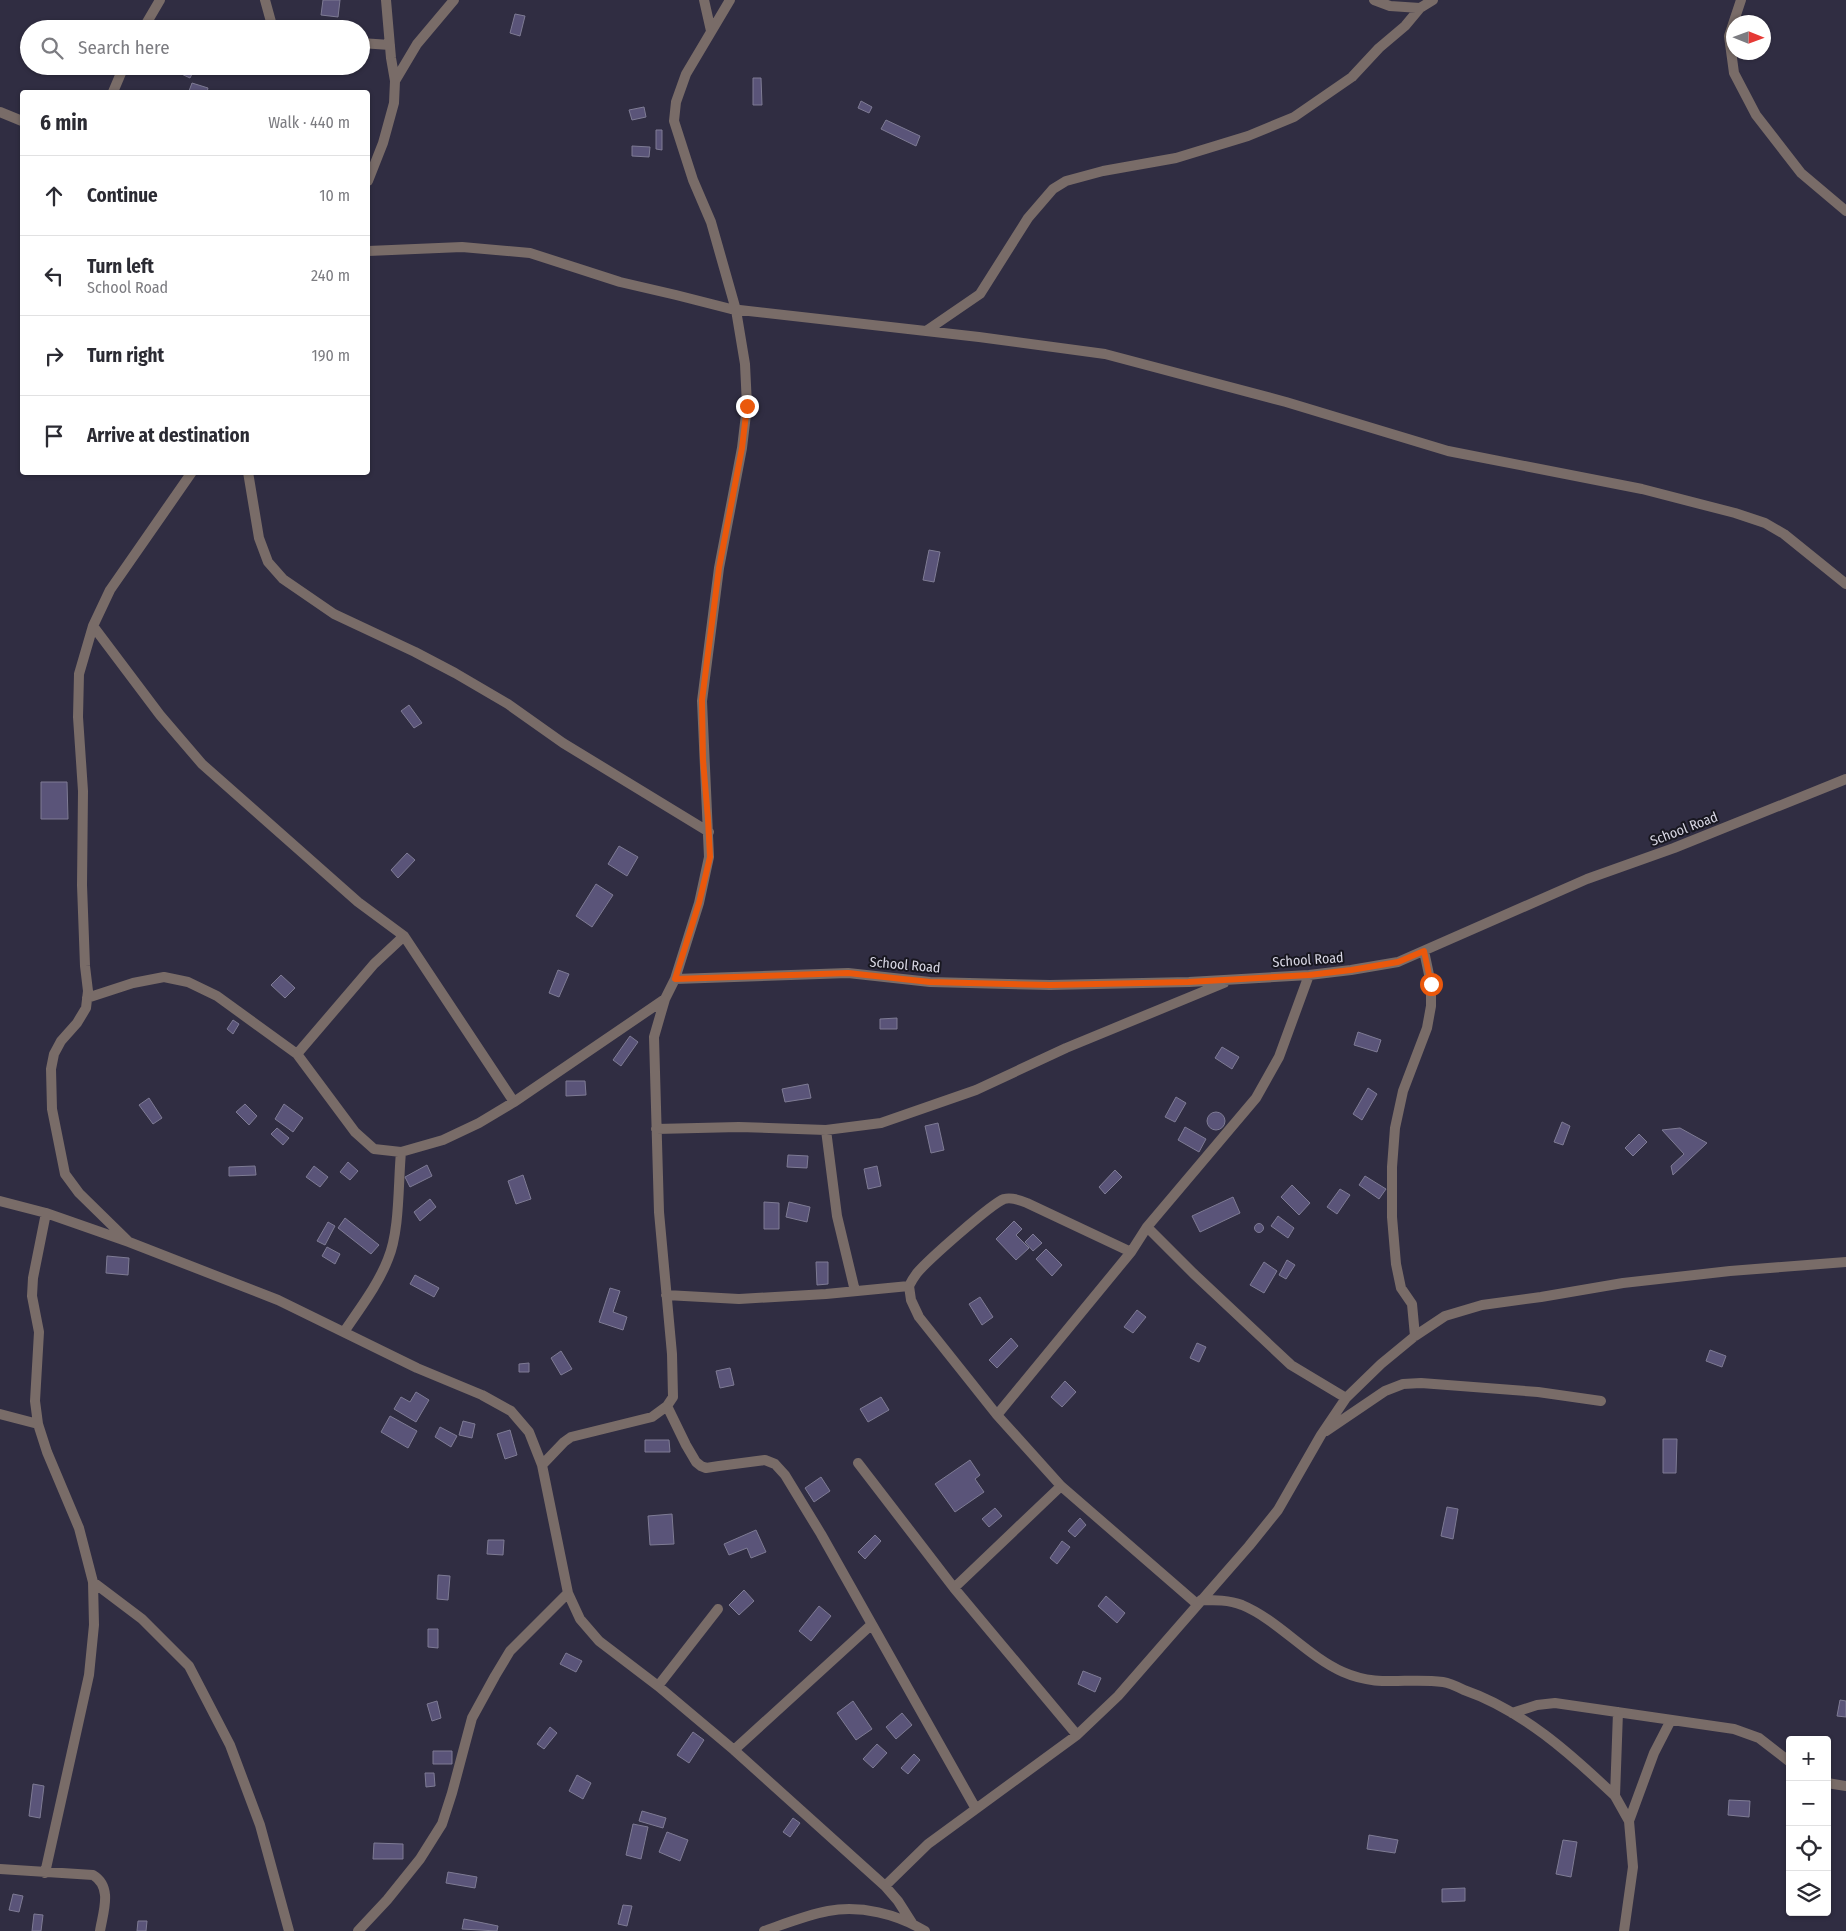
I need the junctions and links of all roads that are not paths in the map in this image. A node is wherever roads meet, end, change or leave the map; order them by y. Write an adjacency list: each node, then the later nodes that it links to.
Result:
1 (160, 0): 11 (street)
2 (265, 0): 12 (street)
3 (386, 0): 15 (street)
4 (454, 0): 17 (street)
5 (704, 0): 13 (street)
6 (730, 0): 13 (street)
7 (1374, 0): 10 (street)
8 (1433, 0): 10 (street)
9 (1741, 0): 22 (street)
10 (1420, 8): 25 (street)
11 (148, 20)
12 (271, 20)
13 (711, 31): 24 (street)
14 (370, 43): 15 (street)
15 (390, 44): 17 (street)
16 (120, 75): 18 (street)
17 (395, 81): 21 (street)
18 (114, 90)
19 (0, 112): 20 (street)
20 (20, 120)
21 (370, 176)
22 (1846, 211)
23 (370, 251): 24 (street)
24 (736, 310): 25 (street); 31 (street)
25 (926, 331): 28 (street)
26 (190, 475): 29 (street)
27 (248, 475): 31 (street)
28 (1846, 584)
29 (93, 626): 32 (street); 37 (street)
30 (1846, 779): 33 (street, School Road)
31 (709, 832): 35 (street)
32 (404, 936): 39 (street); 40 (street)
33 (1424, 951): 34 (street, School Road); 54 (street)
34 (1309, 975): 36 (street, School Road); 46 (street)
35 (675, 979): 36 (street, School Road); 38 (street)
36 (1232, 979): 42 (street)
37 (87, 998): 39 (street); 47 (street)
38 (665, 998): 40 (street); 41 (street)
39 (297, 1054): 43 (street)
40 (514, 1102): 43 (street)
41 (656, 1129): 42 (street); 52 (street)
42 (826, 1130): 51 (street)
43 (401, 1152): 53 (street)
44 (0, 1201): 45 (street)
45 (46, 1213): 47 (street); 60 (street)
46 (1147, 1228): 48 (street); 55 (street)
47 (129, 1242): 53 (street)
48 (1131, 1252): 50 (street); 59 (street)
49 (1846, 1262): 54 (street)
50 (909, 1286): 51 (street); 59 (street)
51 (855, 1291): 52 (street)
52 (666, 1295): 57 (street)
53 (344, 1332): 63 (street)
54 (1415, 1336): 55 (street)
55 (1346, 1398): 61 (street)
56 (1601, 1401): 61 (street)
57 (667, 1406): 63 (street); 70 (street)
58 (0, 1414): 60 (street)
59 (997, 1415): 64 (street)
60 (38, 1424): 65 (street)
61 (1321, 1435): 68 (street)
62 (858, 1463): 66 (street)
63 (542, 1465): 67 (street)
64 (1061, 1486): 66 (street); 68 (street)
65 (93, 1582): 84 (street); 88 (street)
66 (954, 1588): 75 (street)
67 (568, 1593): 71 (street); 89 (street)
68 (1199, 1602): 73 (street); 75 (street)
69 (718, 1609): 71 (street)
70 (871, 1625): 76 (street); 81 (street)
71 (658, 1686): 76 (street)
72 (1618, 1712): 73 (street); 74 (street); 80 (street)
73 (1512, 1713): 80 (street)
74 (1671, 1720): 77 (street); 82 (street)
75 (1078, 1735): 81 (street)
76 (734, 1750): 85 (street)
77 (1786, 1759)
78 (1831, 1784): 79 (street)
79 (1846, 1786)
80 (1615, 1796): 82 (street)
81 (976, 1809): 85 (street)
82 (1629, 1822): 92 (street)
83 (0, 1869): 84 (street)
84 (45, 1873): 87 (street)
85 (885, 1886): 86 (street)
86 (912, 1923): 90 (street); 91 (street)
87 (100, 1931)
88 (289, 1931)
89 (358, 1931)
90 (764, 1931)
91 (925, 1931)
92 (1624, 1931)

